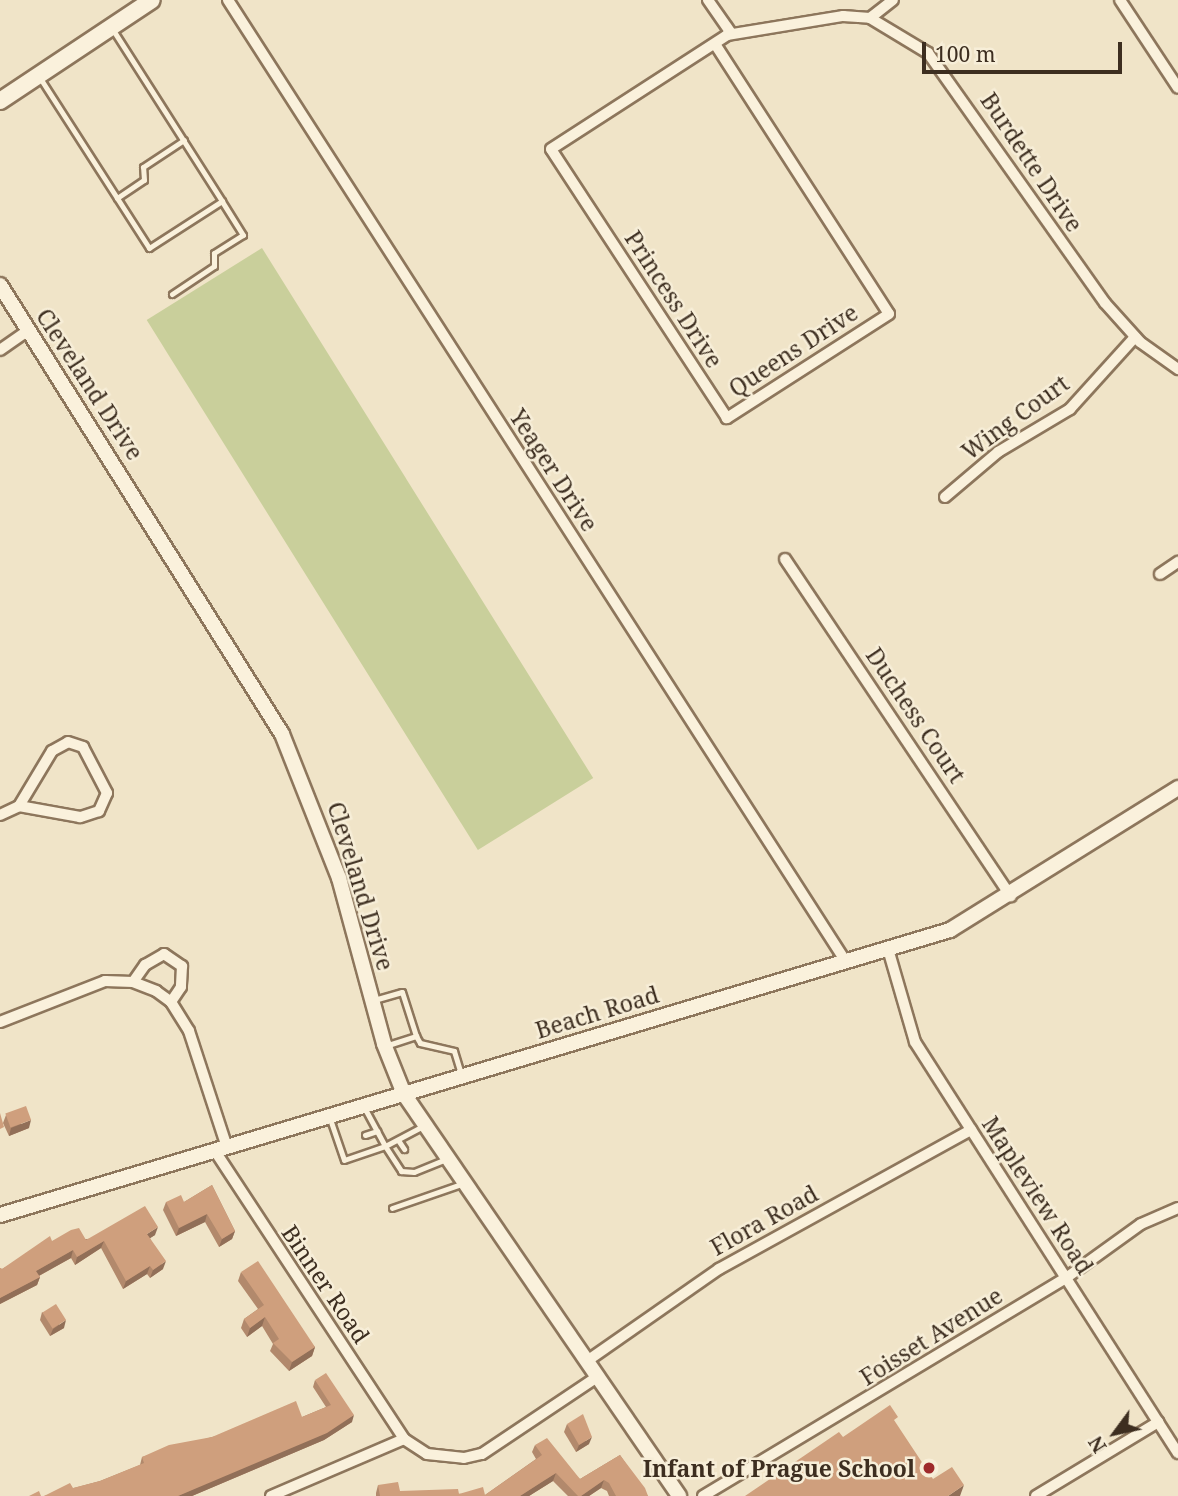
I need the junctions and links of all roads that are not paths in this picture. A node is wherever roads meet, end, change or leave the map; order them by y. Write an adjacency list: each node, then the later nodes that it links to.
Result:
1 (152, 0): 7 (main road)
2 (228, 0): 33 (street, Yeager Drive)
3 (708, 0): 8 (street)
4 (893, 0): 6 (street)
5 (1120, 0): 11 (street)
6 (870, 18): 8 (street, Burdette Drive); 20 (street, Burdette Drive)
7 (112, 27): 10 (main road); 13 (lane)
8 (731, 33): 9 (street, Burdette Drive)
9 (715, 44): 16 (street, Burdette Drive); 23 (street, Queens Drive)
10 (39, 76): 12 (main road); 14 (lane)
11 (1178, 88)
12 (0, 101)
13 (184, 140): 14 (lane); 15 (lane)
14 (117, 198): 15 (lane)
15 (222, 201): 18 (lane)
16 (586, 202): 23 (street, Princess Drive)
17 (0, 285): 19 (street, Cleveland Drive)
18 (172, 295)
19 (29, 330): 21 (street); 35 (street, Cleveland Drive)
20 (1135, 337): 22 (street, Burdette Drive); 24 (street, Wing Court)
21 (0, 350)
22 (1178, 369)
23 (727, 418)
24 (945, 497)
25 (785, 559): 31 (street, Duchess Court)
26 (1178, 562): 27 (street)
27 (1160, 574)
28 (1178, 788): 31 (street, Beach Road)
29 (19, 806): 29 (street); 30 (street)
30 (0, 815)
31 (1011, 896): 32 (street, Beach Road)
32 (888, 949): 33 (street, Beach Road); 45 (street, Mapleview Road)
33 (846, 962): 40 (street, Beach Road)
34 (134, 982): 36 (street); 36 (street); 37 (street)
35 (372, 1000): 38 (lane); 39 (street, Cleveland Drive)
36 (171, 1002): 52 (street, Binner Road)
37 (0, 1022)
38 (416, 1036): 39 (lane); 40 (lane)
39 (385, 1046): 41 (street, Cleveland Drive)
40 (461, 1077): 41 (street, Beach Road)
41 (404, 1094): 42 (street, Beach Road); 44 (street, Cleveland Drive)
42 (364, 1106): 43 (street, Beach Road); 46 (lane)
43 (329, 1116): 50 (lane); 52 (street, Beach Road)
44 (425, 1125): 49 (lane); 54 (street, Cleveland Drive)
45 (971, 1130): 61 (street, Mapleview Road); 62 (street, Flora Road)
46 (377, 1131): 47 (lane); 51 (lane)
47 (365, 1135)
48 (348, 1140): 50 (lane)
49 (397, 1140): 51 (lane); 53 (lane)
50 (338, 1143): 51 (lane)
51 (386, 1146): 56 (lane)
52 (221, 1149): 60 (street, Beach Road); 65 (street, Binner Road)
53 (404, 1149)
54 (447, 1159): 56 (lane); 57 (street, Cleveland Drive)
55 (414, 1164): 56 (lane)
56 (419, 1171)
57 (464, 1183): 58 (lane); 62 (street, Cleveland Drive)
58 (392, 1208)
59 (1178, 1208): 61 (street, Foisset Avenue)
60 (0, 1215)
61 (1066, 1278): 64 (street, Mapleview Road); 69 (street, Foisset Avenue)
62 (587, 1361): 63 (street, Cleveland Drive)
63 (597, 1377): 65 (street); 68 (street, Cleveland Drive)
64 (1158, 1422): 66 (street, Mapleview Road); 70 (street)
65 (404, 1439): 67 (street)
66 (1178, 1453)
67 (271, 1496)
68 (679, 1496)
69 (703, 1496)
70 (1036, 1496)

